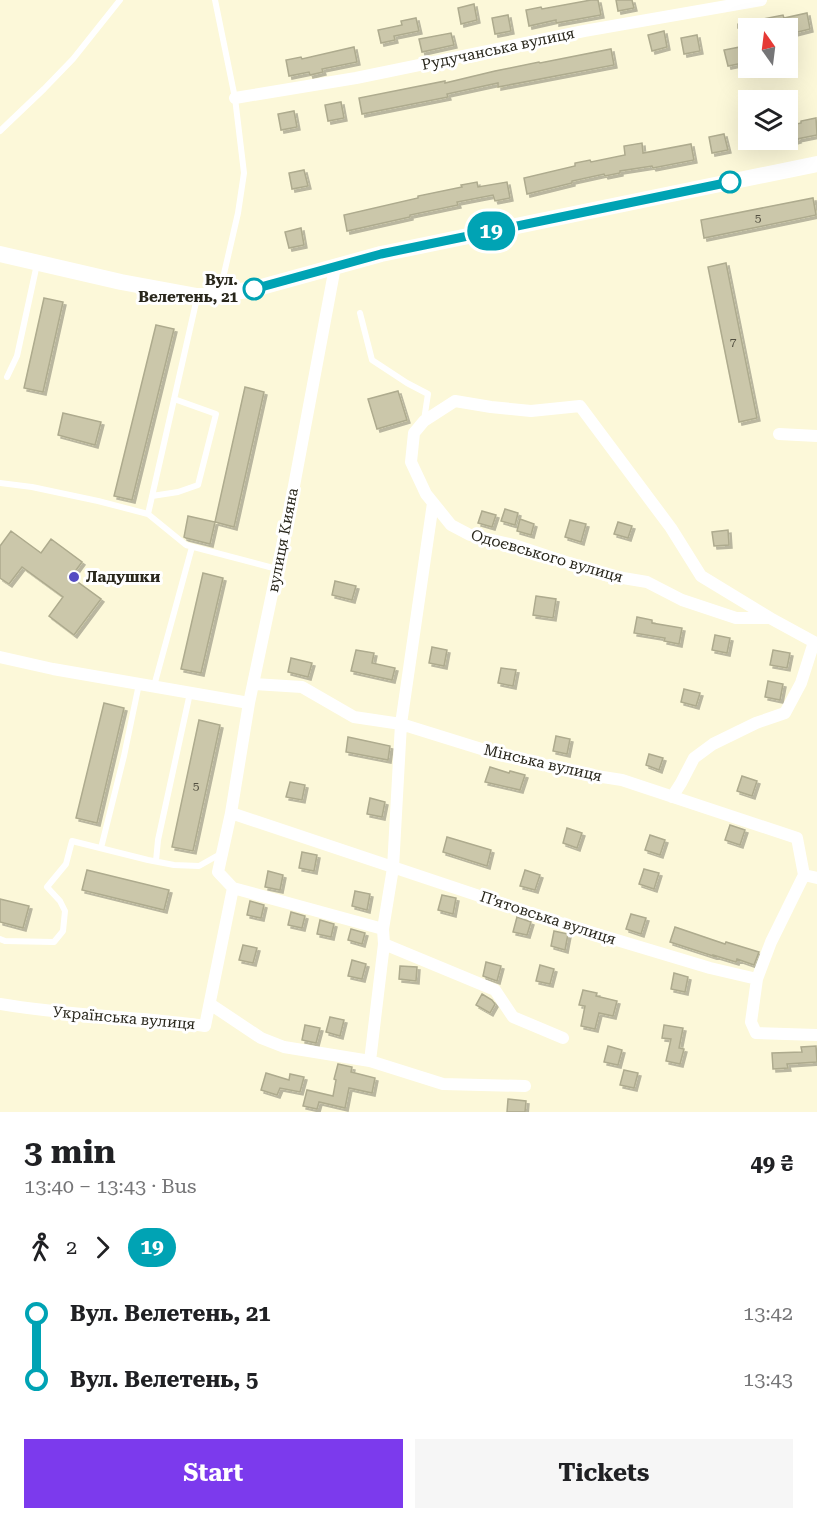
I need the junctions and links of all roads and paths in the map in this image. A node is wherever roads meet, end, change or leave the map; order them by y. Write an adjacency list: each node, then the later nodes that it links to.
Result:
1 (120, 0): 5 (lane)
2 (215, 0): 4 (lane)
3 (761, 0): 4 (street, Рудучанська вулиця)
4 (235, 99): 10 (lane)
5 (0, 131)
6 (817, 164): 9 (street)
7 (0, 254): 8 (street)
8 (38, 263): 11 (street); 13 (lane)
9 (335, 267): 10 (street); 23 (street, вулиця Кияна)
10 (220, 294): 11 (street)
11 (197, 296): 14 (lane)
12 (360, 313): 15 (lane)
13 (7, 377)
14 (174, 399): 19 (lane); 19 (lane)
15 (424, 421): 20 (street, Одоєвського вулиця); 24 (street)
16 (779, 434): 17 (street)
17 (817, 436)
18 (0, 483): 21 (lane)
19 (152, 496): 21 (lane)
20 (434, 503): 24 (street, Одоєвського вулиця); 31 (street)
21 (148, 513): 22 (lane)
22 (192, 547): 23 (lane); 28 (lane)
23 (277, 569): 27 (street, вулиця Кияна)
24 (770, 618): 32 (street, Одоєвського вулиця)
25 (0, 657): 26 (street)
26 (139, 683): 28 (street); 34 (lane)
27 (254, 684): 30 (street, вулиця Кияна); 31 (street, Мінська вулиця)
28 (154, 686): 29 (street)
29 (190, 693): 30 (street); 36 (lane)
30 (249, 704): 33 (street, вулиця Кияна)
31 (401, 724): 32 (street, Мінська вулиця); 37 (street)
32 (672, 797): 38 (street, Мінська вулиця)
33 (231, 813): 35 (street); 37 (street, П’ятовська вулиця)
34 (101, 848): 36 (lane); 42 (lane)
35 (222, 853): 36 (lane); 40 (street)
36 (156, 861)
37 (393, 868): 41 (street); 44 (street, П’ятовська вулиця)
38 (804, 875): 39 (street); 44 (street)
39 (817, 878)
40 (233, 888): 41 (street); 46 (street, Українська вулиця)
41 (383, 929): 43 (street)
42 (0, 939)
43 (384, 944): 48 (street); 49 (street)
44 (757, 979): 47 (street)
45 (0, 1004): 46 (street, Українська вулиця)
46 (210, 1004): 49 (street)
47 (817, 1035)
48 (563, 1038)
49 (370, 1061): 50 (street)
50 (525, 1086)

